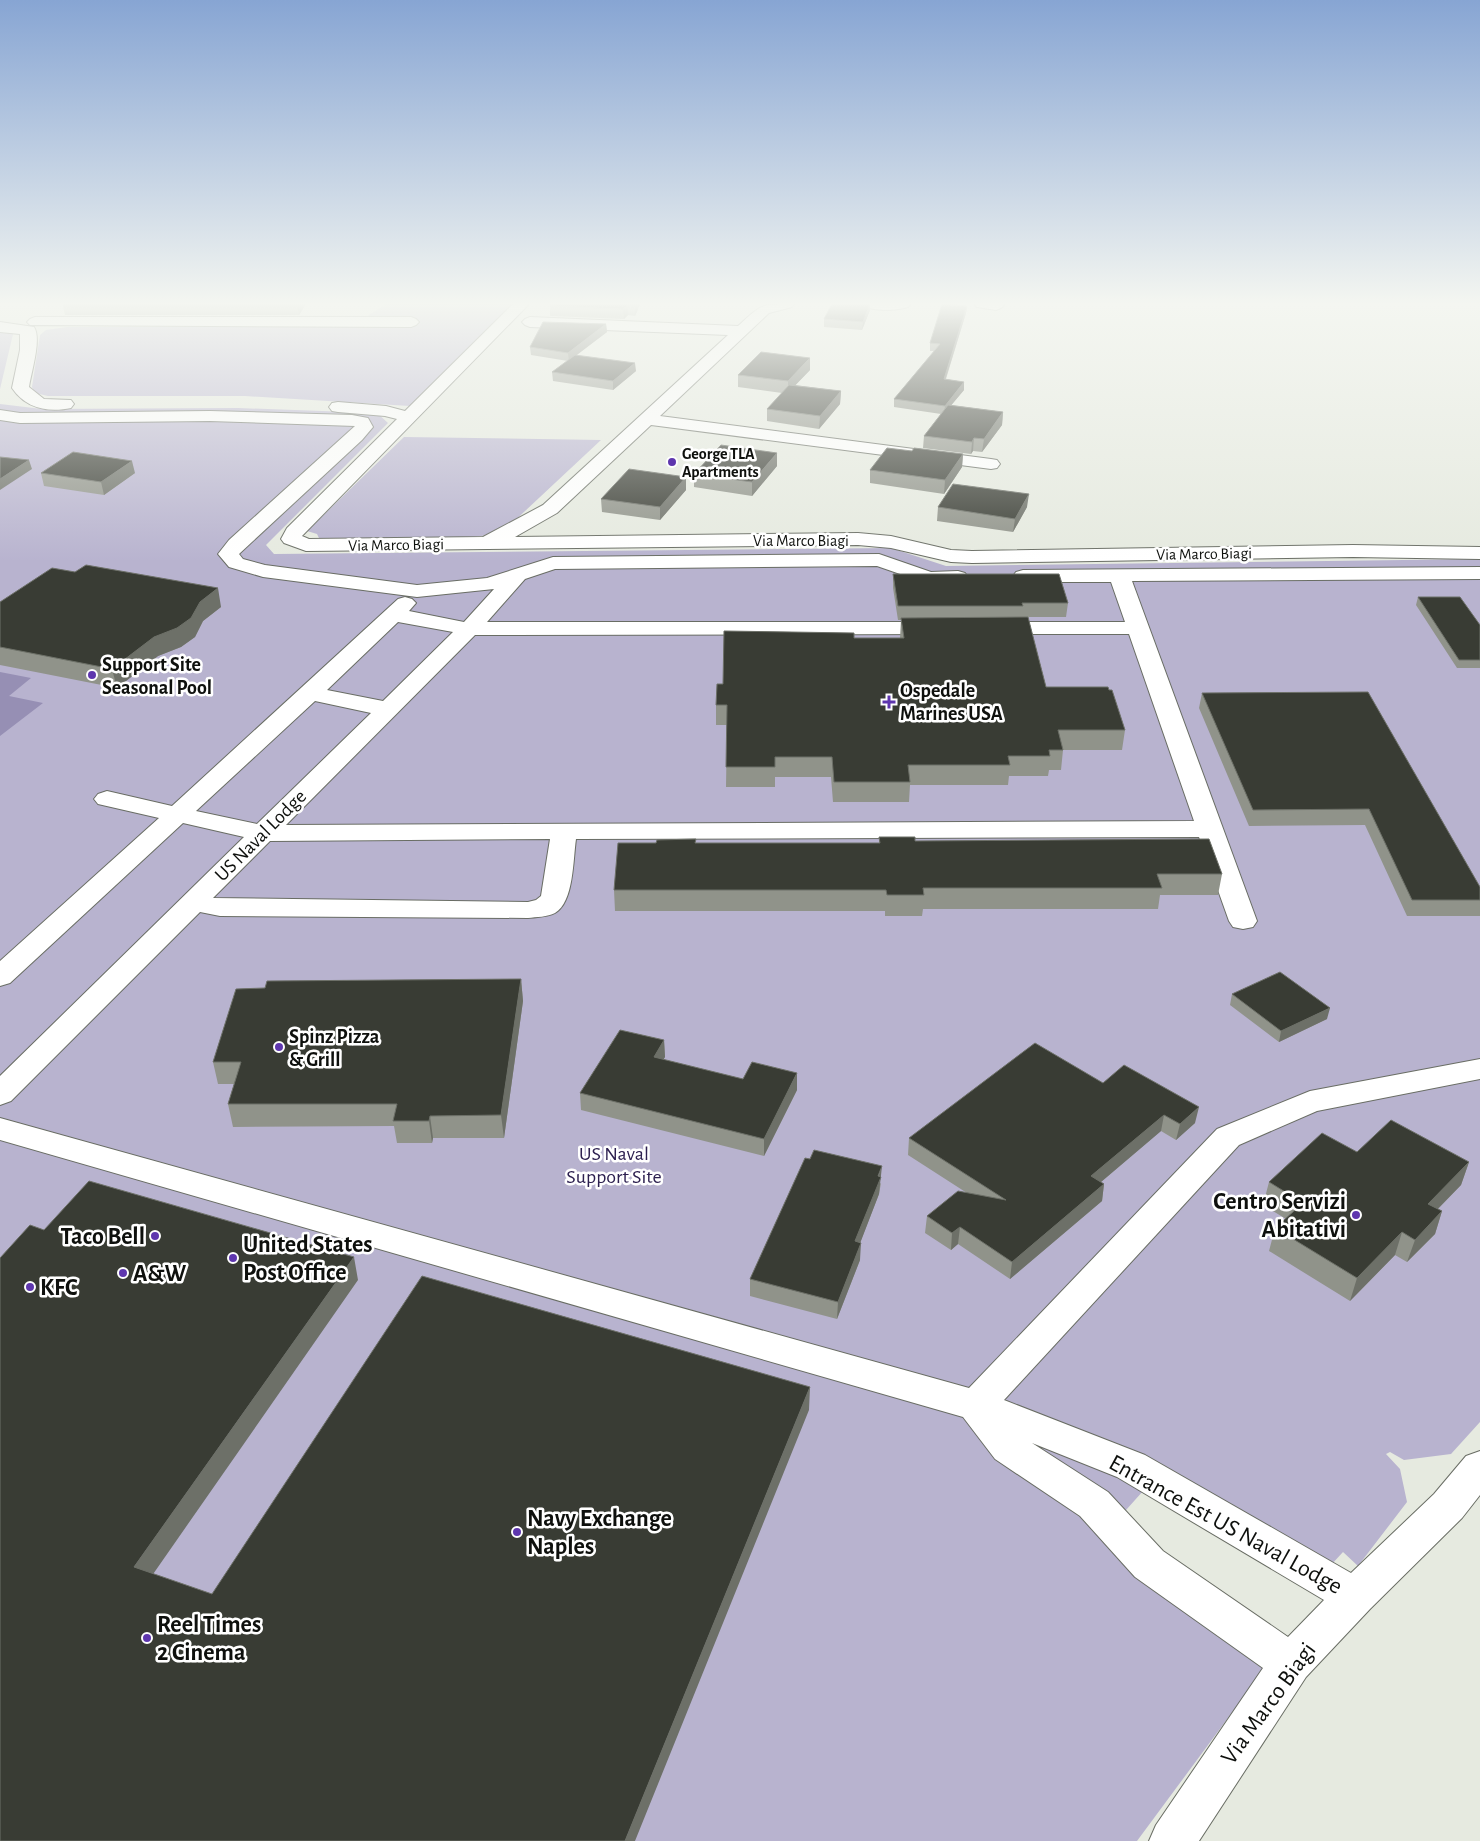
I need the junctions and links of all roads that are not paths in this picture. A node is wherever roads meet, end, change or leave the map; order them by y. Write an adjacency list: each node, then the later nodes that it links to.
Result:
1 (22, 390): 5 (street)
2 (437, 390): 5 (street)
3 (678, 390): 6 (street)
4 (0, 416): 20 (street)
5 (408, 417): 13 (street, Via Marco Biagi)
6 (645, 420): 7 (street); 8 (street)
7 (991, 464)
8 (550, 509): 9 (street); 10 (street)
9 (554, 529): 11 (street); 12 (street)
10 (510, 532): 11 (street); 13 (street)
11 (529, 542): 12 (street, Via Marco Biagi); 13 (street, Via Marco Biagi)
12 (588, 542): 14 (street, Via Marco Biagi)
13 (478, 543)
14 (1480, 553)
15 (1480, 573): 17 (street)
16 (518, 575): 18 (street); 20 (street); 23 (street, US Naval Lodge)
17 (1119, 575): 19 (street); 22 (street)
18 (979, 577)
19 (1009, 577)
20 (417, 591): 21 (street)
21 (392, 614): 23 (street); 24 (street)
22 (1138, 628): 23 (street); 28 (street)
23 (469, 629): 25 (street, US Naval Lodge)
24 (310, 693): 25 (street); 27 (street)
25 (388, 709): 30 (street, US Naval Lodge)
26 (107, 800): 27 (street)
27 (177, 814): 30 (street); 33 (street)
28 (1209, 829): 29 (street); 32 (street)
29 (564, 832): 30 (street); 31 (street)
30 (263, 833): 31 (street, US Naval Lodge)
31 (193, 902): 35 (street, US Naval Lodge)
32 (1243, 921)
33 (0, 977)
34 (1480, 1069): 37 (street)
35 (0, 1094)
36 (0, 1129): 37 (street, Entrance Est US Naval Lodge)
37 (976, 1405): 39 (street, Entrance Est US Naval Lodge); 40 (street)
38 (1480, 1467): 39 (street, Via Marco Biagi)
39 (1355, 1596): 40 (street, Via Marco Biagi)
40 (1291, 1663): 41 (street, Via Marco Biagi)
41 (1172, 1841)

